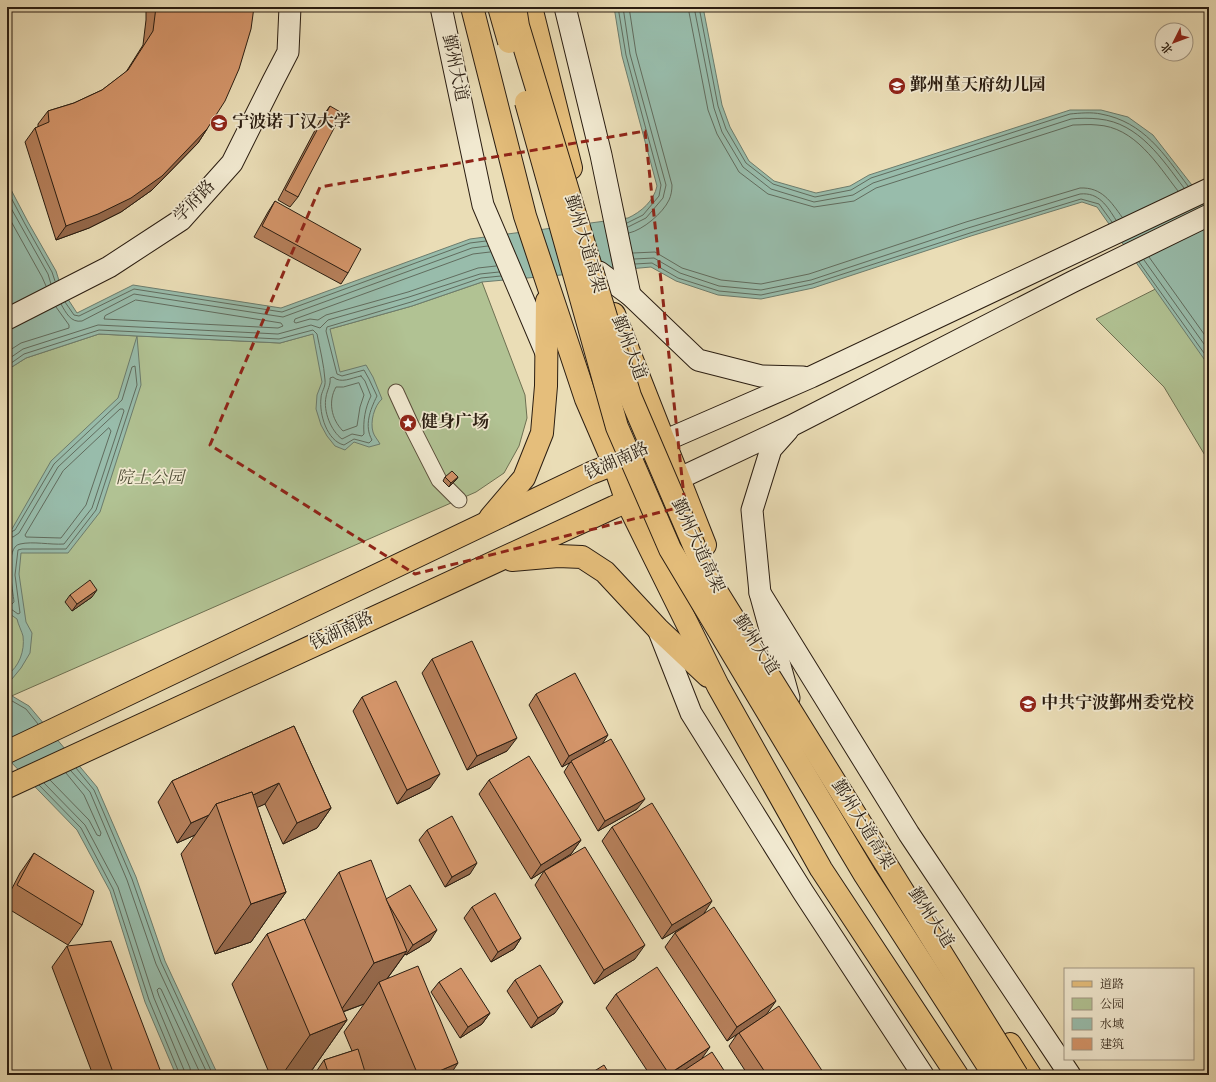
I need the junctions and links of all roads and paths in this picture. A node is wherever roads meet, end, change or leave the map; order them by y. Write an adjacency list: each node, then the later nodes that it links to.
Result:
1 (290, 7): 13 (street, 学府路)
2 (441, 7): 14 (street, 鄞州大道)
3 (472, 7): 11 (main road, 鄞州大道)
4 (499, 7): 33 (main road, 鄞州大道高架, bridge)
5 (515, 7): 34 (main road, 鄞州大道高架, bridge)
6 (532, 7): 10 (main road, 鄞州大道)
7 (565, 7): 12 (street, 鄞州大道)
8 (1209, 189): 15 (street)
9 (1209, 215): 17 (street)
10 (599, 272): 12 (street); 18 (main road, 鄞州大道)
11 (548, 283): 14 (main road); 19 (main road, 鄞州大道)
12 (630, 295): 15 (street)
13 (7, 319)
14 (546, 353): 23 (main road)
15 (811, 377): 18 (street)
16 (396, 392): 21 (street)
17 (791, 426): 20 (street); 25 (street)
18 (664, 441): 19 (main road, 钱湖南路); 20 (main road, 鄞州大道)
19 (614, 464): 22 (main road, 鄞州大道); 23 (main road, 钱湖南路)
20 (678, 479): 22 (main road, 钱湖南路); 28 (main road, 鄞州大道)
21 (459, 500)
22 (627, 502): 24 (main road, 钱湖南路); 27 (main road, 鄞州大道)
23 (485, 523): 29 (main road, 钱湖南路)
24 (497, 561): 26 (main road); 30 (main road, 钱湖南路)
25 (760, 593): 28 (street); 36 (street, 鄞州大道)
26 (658, 629): 27 (main road); 31 (street)
27 (718, 686): 32 (main road, 鄞州大道)
28 (789, 698): 35 (main road, 鄞州大道)
29 (7, 752)
30 (9, 786)
31 (923, 1075)
32 (957, 1075)
33 (994, 1075)
34 (1017, 1075)
35 (1030, 1075)
36 (1070, 1075)

